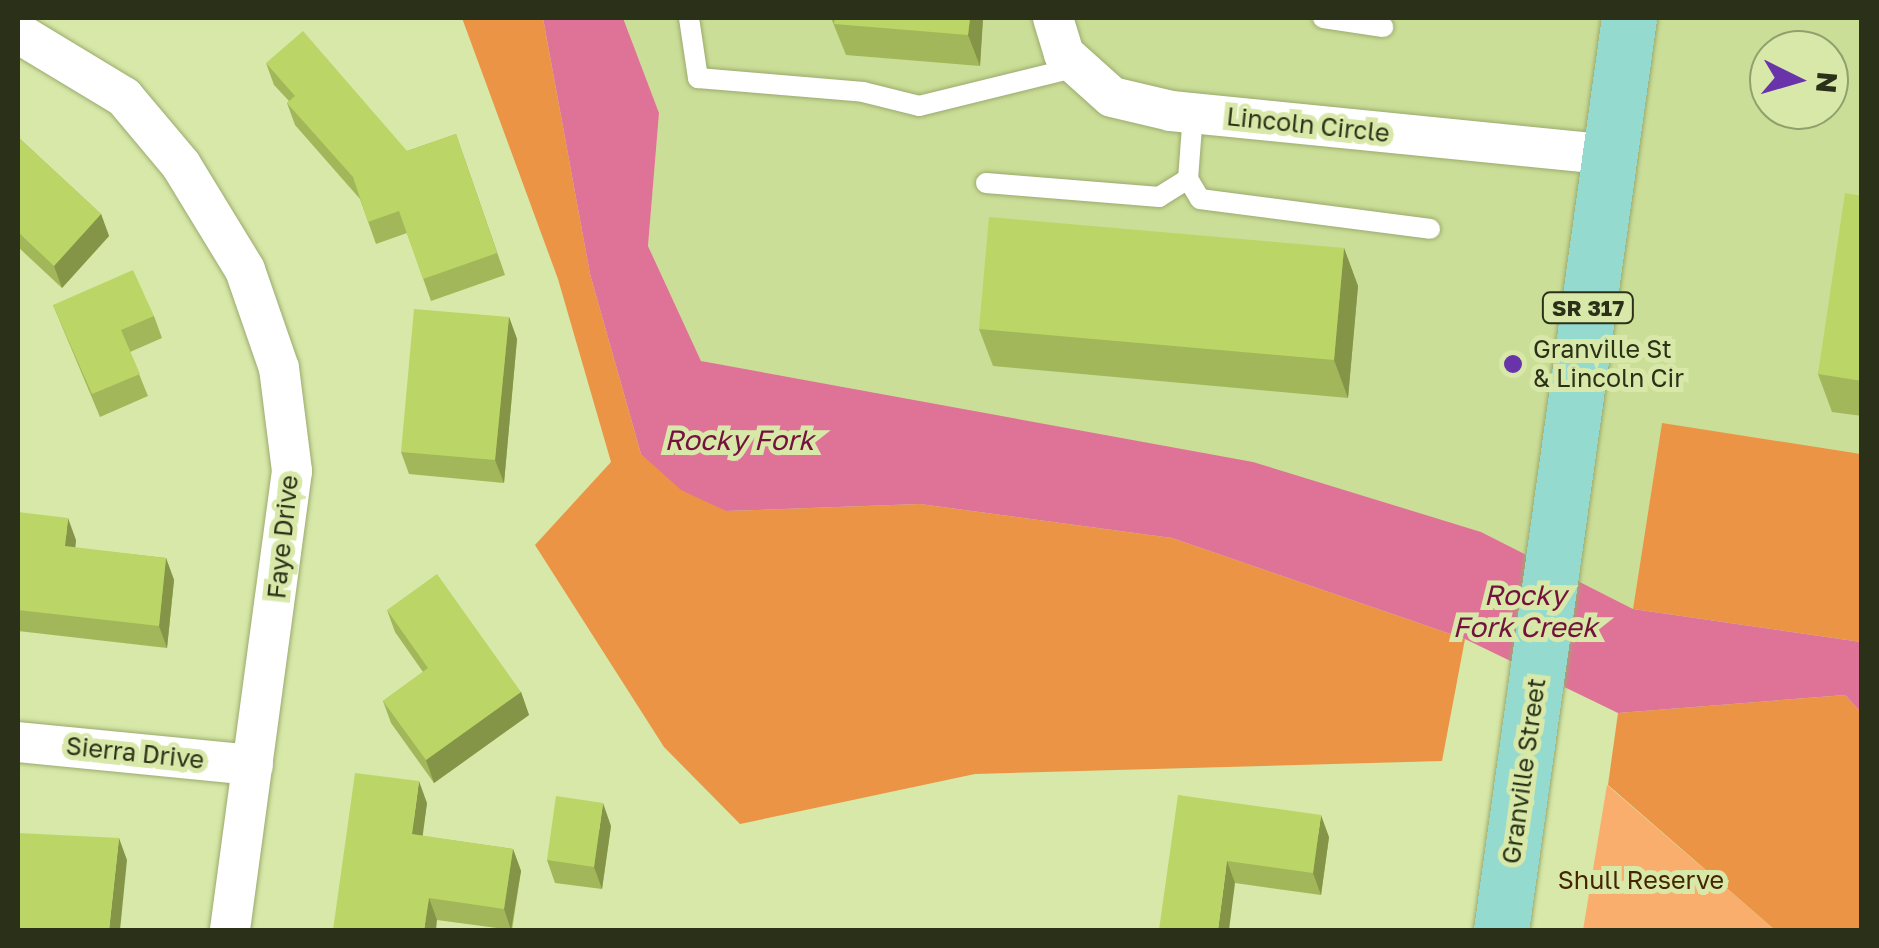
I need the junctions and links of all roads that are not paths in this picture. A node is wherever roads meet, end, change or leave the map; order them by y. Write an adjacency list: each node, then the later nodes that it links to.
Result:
1 (689, 18): 7 (lane)
2 (1053, 18): 7 (street, Lincoln Circle)
3 (1323, 18): 5 (lane)
4 (1629, 18): 9 (main road, Granville Street / SR 317)
5 (1383, 27)
6 (18, 34): 14 (street, Faye Drive)
7 (1078, 67): 8 (street, Lincoln Circle)
8 (1192, 113): 9 (street, Lincoln Circle); 10 (lane)
9 (1608, 155): 16 (main road, Granville Street / SR 317)
10 (1188, 179): 11 (lane); 12 (lane)
11 (986, 183)
12 (1430, 229)
13 (18, 742): 14 (street, Sierra Drive)
14 (253, 765): 15 (street, Faye Drive)
15 (230, 930)
16 (1501, 930)

